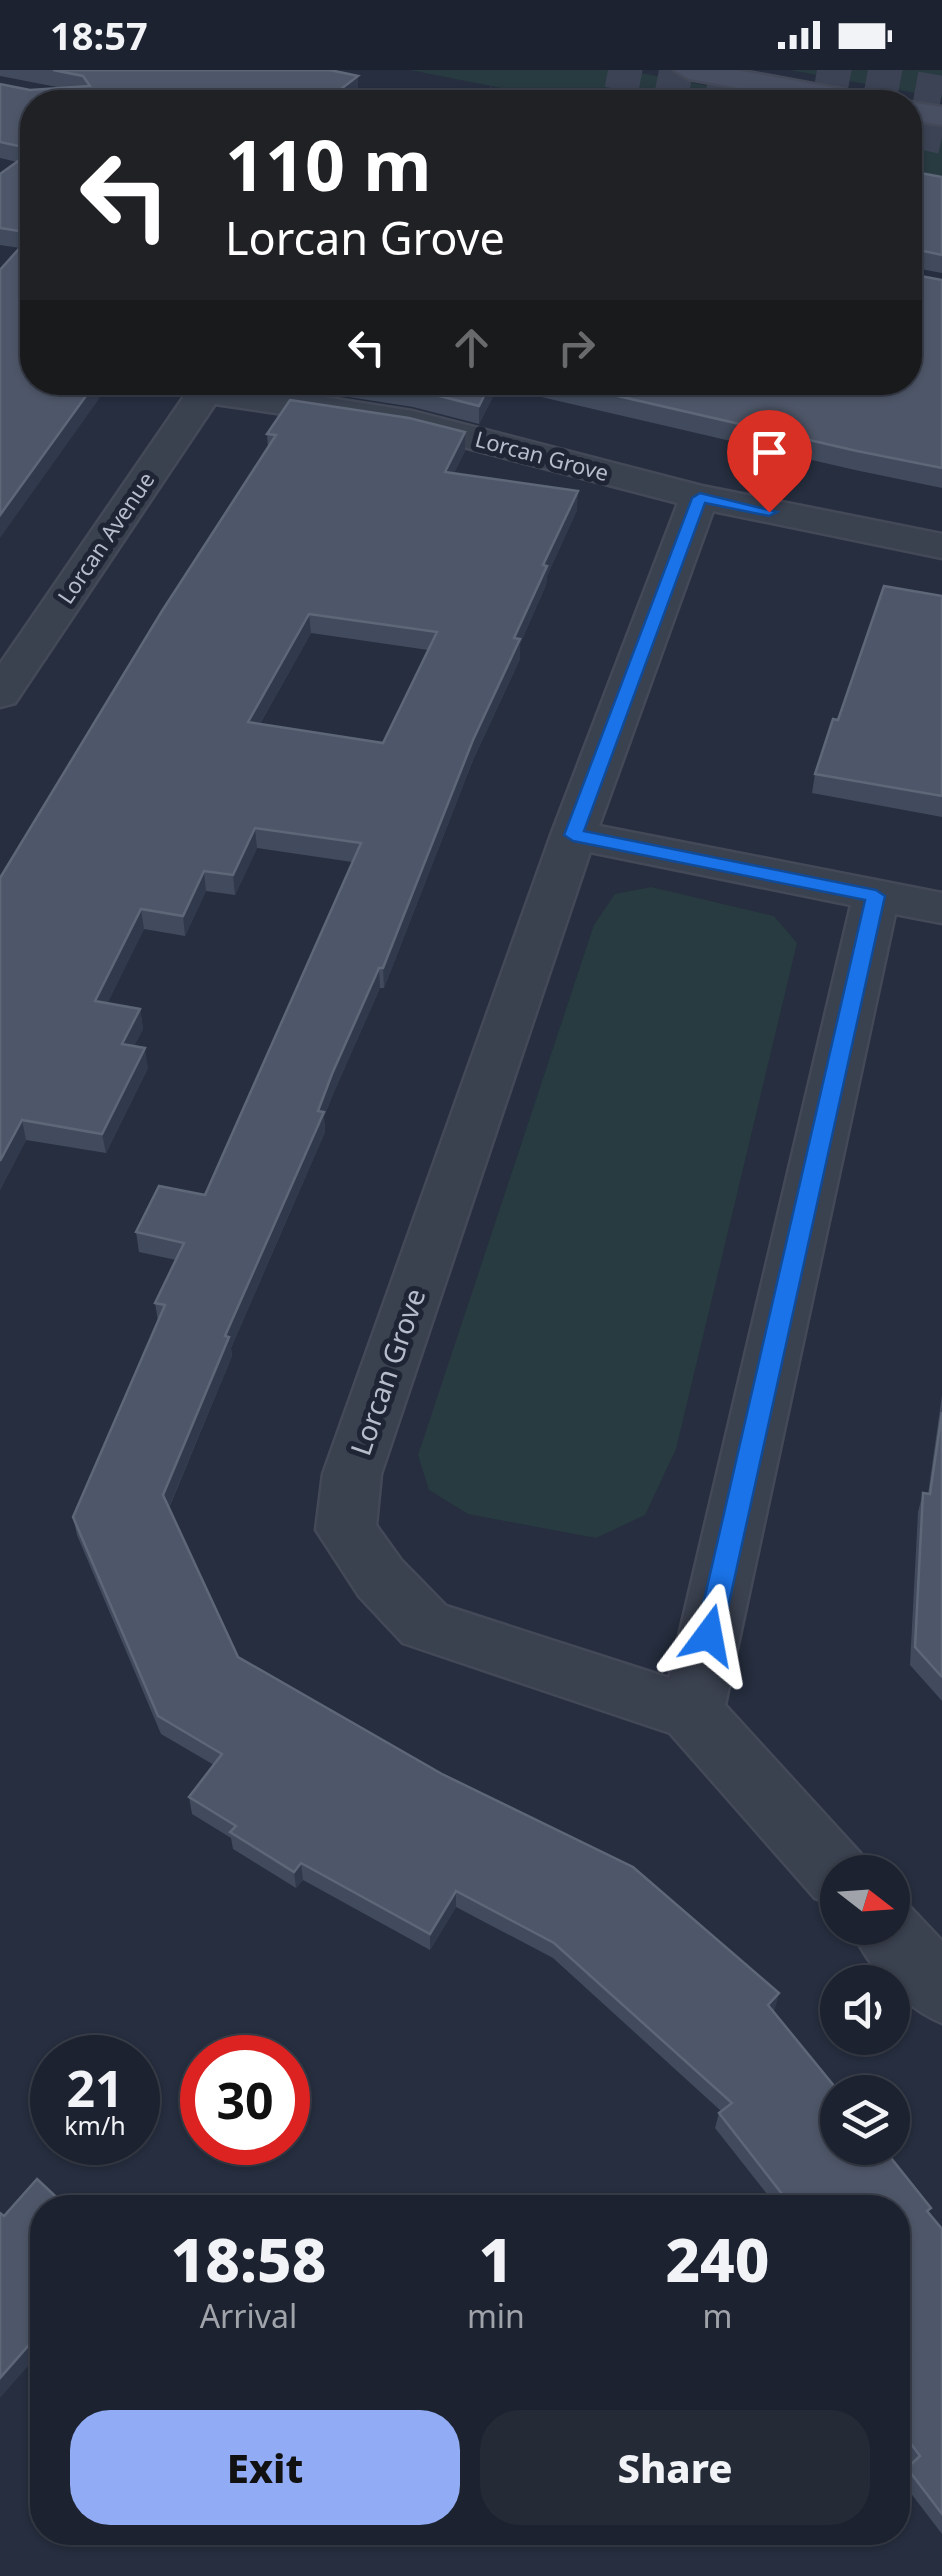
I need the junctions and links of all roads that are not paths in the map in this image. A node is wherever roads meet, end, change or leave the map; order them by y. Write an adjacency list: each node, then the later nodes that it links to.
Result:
1 (690, 70): 2 (main road)
2 (798, 90)
3 (204, 395): 7 (street, Lorcan Avenue)
4 (255, 395): 5 (street, Lorcan Grove)
5 (700, 498): 6 (street, Lorcan Grove); 8 (street, Lorcan Grove)
6 (942, 546)
7 (0, 694)
8 (573, 835): 9 (street); 11 (street, Lorcan Grove)
9 (876, 896): 10 (street); 11 (street)
10 (942, 908)
11 (692, 1713): 12 (street, Lorcan Grove)
12 (820, 1856)
13 (900, 1945): 14 (street)
14 (942, 1990)

